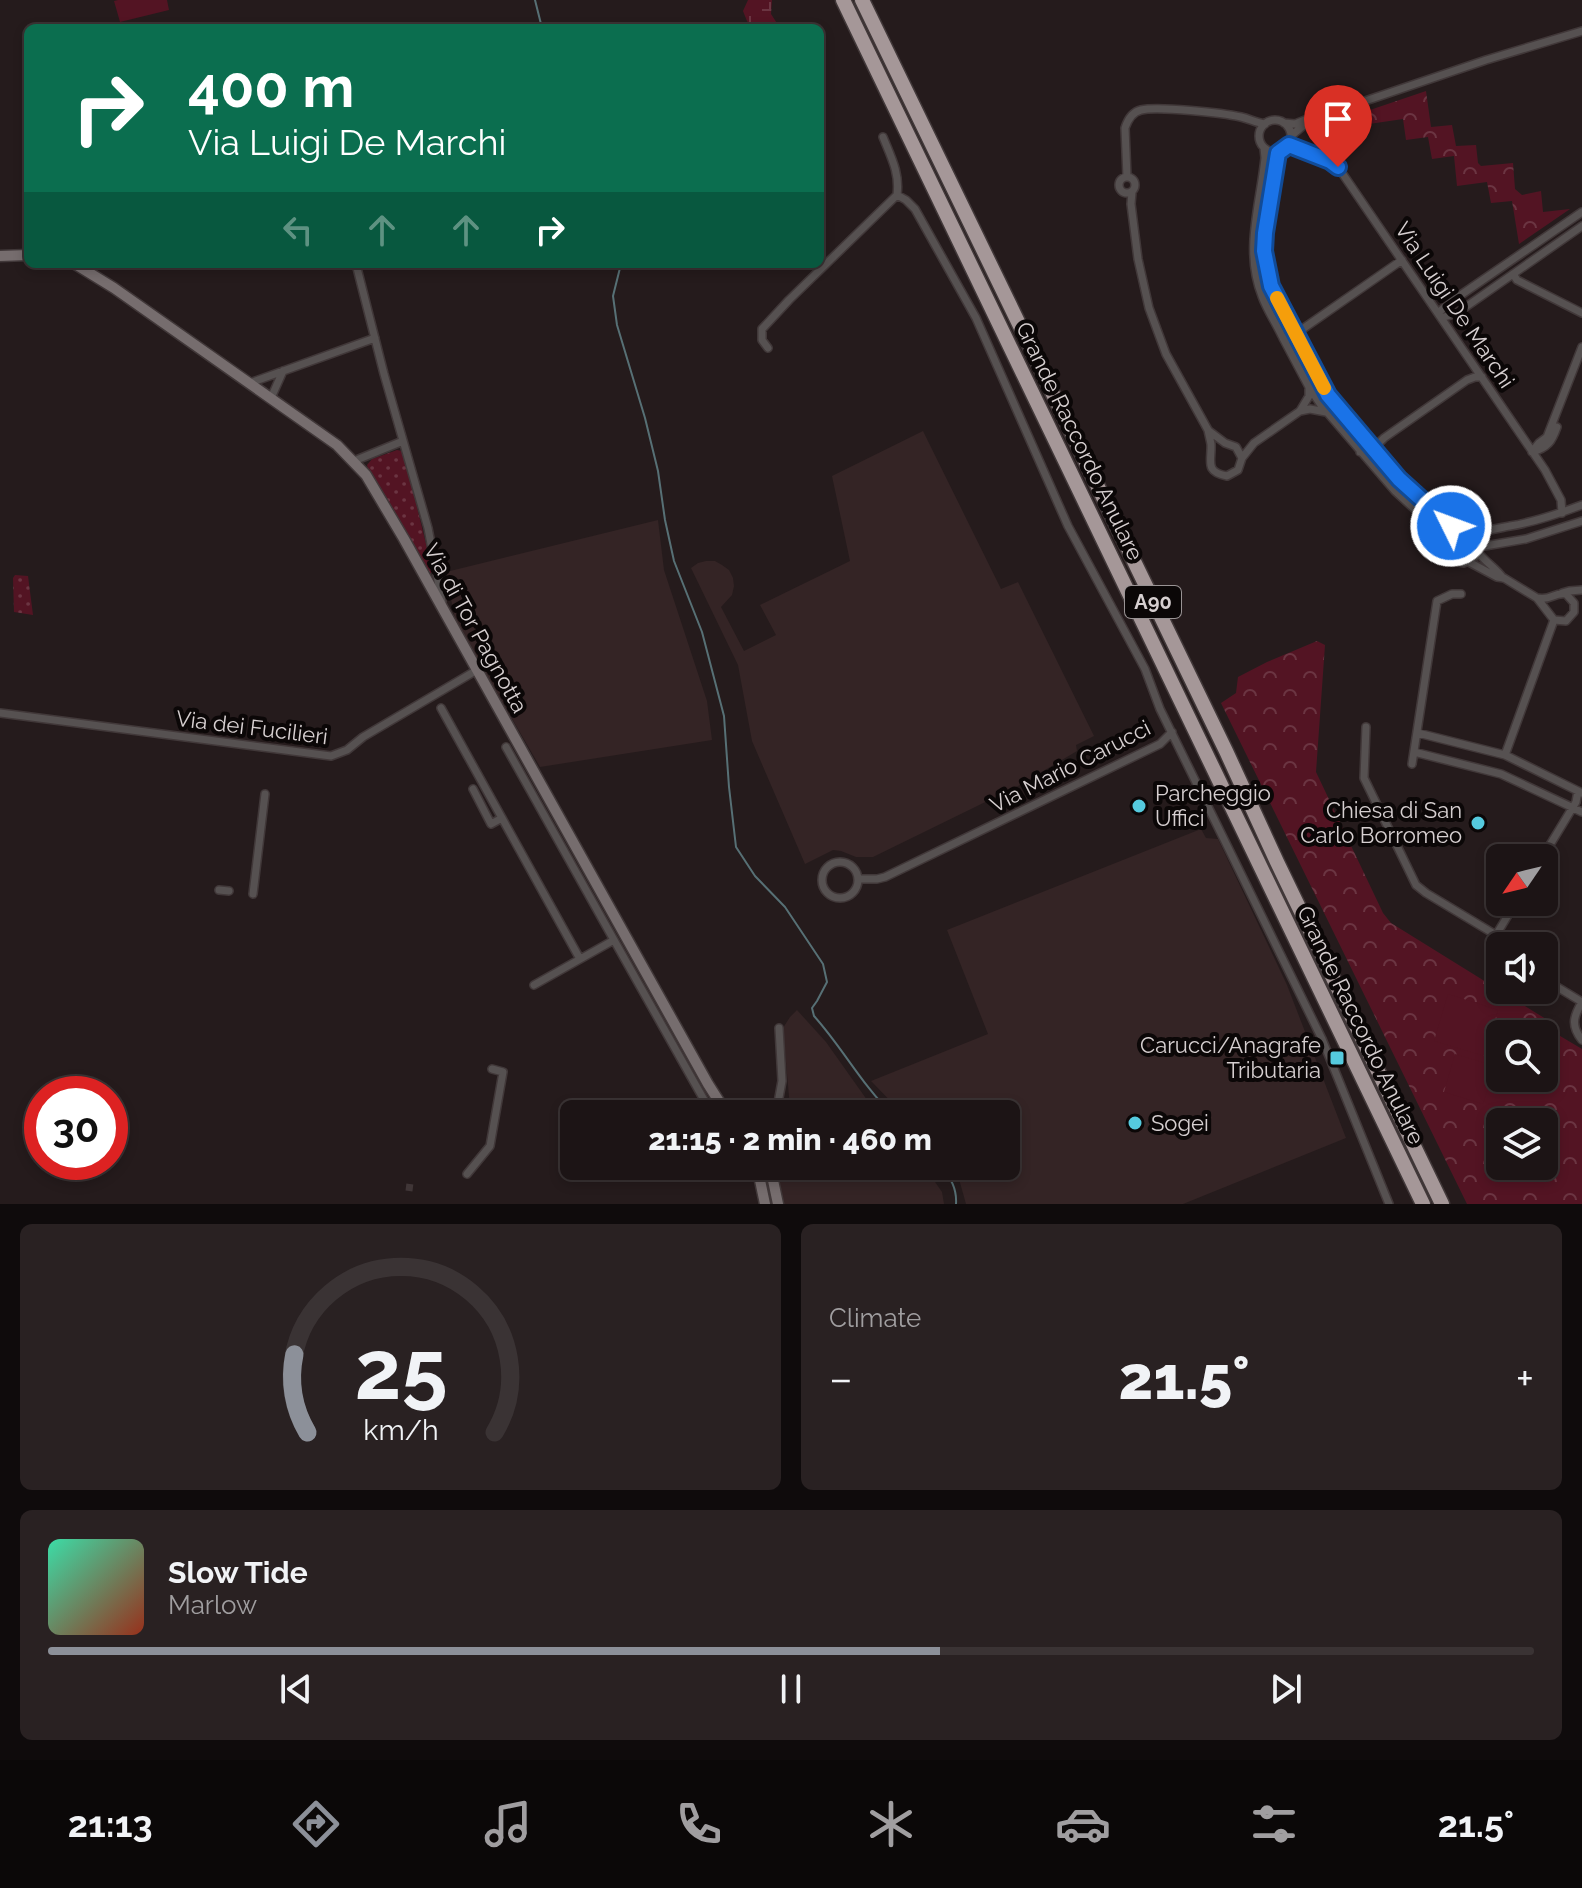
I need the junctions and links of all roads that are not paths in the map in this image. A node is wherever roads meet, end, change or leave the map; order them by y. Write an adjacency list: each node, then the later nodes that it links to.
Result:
1 (843, 0): 111 (highway, Grande Raccordo Anulare / A90)
2 (862, 0): 112 (highway, Grande Raccordo Anulare / A90)
3 (1582, 31): 5 (street)
4 (1233, 117): 7 (street); 10 (street); 44 (street)
5 (1315, 118): 6 (street); 8 (street)
6 (1284, 123): 7 (street); 8 (street)
7 (1265, 124): 10 (street)
8 (1292, 135): 11 (street)
9 (883, 137): 14 (street)
10 (1259, 138): 12 (street)
11 (1289, 145): 13 (street); 21 (street, Via Luigi De Marchi)
12 (1264, 148): 13 (street); 32 (street)
13 (1278, 153): 31 (street)
14 (897, 195): 22 (street); 76 (street)
15 (1582, 212): 17 (street)
16 (1582, 226): 18 (street)
17 (1546, 236): 18 (street); 26 (street)
18 (1553, 246): 27 (street)
19 (24, 255): 20 (street)
20 (0, 256)
21 (1402, 260): 30 (street, Via Luigi De Marchi); 31 (street)
22 (824, 267)
23 (82, 268): 39 (street, Via di Tor Pagnotta)
24 (357, 268): 33 (street)
25 (823, 268): 35 (street)
26 (1491, 274): 28 (street); 30 (street)
27 (1513, 274): 28 (street); 29 (street)
28 (1498, 284): 30 (street)
29 (1582, 313)
30 (1440, 316): 38 (street, Via Luigi De Marchi)
31 (1295, 334): 32 (street); 49 (street)
32 (1282, 336): 40 (street)
33 (375, 338): 37 (street); 45 (street)
34 (1582, 347): 52 (street)
35 (768, 348)
36 (1582, 354): 52 (street)
37 (283, 371): 39 (street); 41 (street)
38 (1482, 377): 49 (street); 52 (street, Via Luigi De Marchi)
39 (250, 383): 41 (street, Via di Tor Pagnotta)
40 (1309, 387): 42 (street); 43 (street)
41 (271, 398): 54 (street, Via di Tor Pagnotta)
42 (1300, 411): 43 (street); 47 (street)
43 (1327, 413): 51 (street)
44 (1208, 430): 46 (street); 50 (street)
45 (403, 441): 54 (street); 69 (street)
46 (1225, 443): 48 (street); 50 (street)
47 (1254, 443): 48 (street); 53 (street)
48 (1236, 447): 53 (street)
49 (1373, 449): 51 (street); 58 (street)
50 (1211, 452): 53 (street)
51 (1360, 452): 59 (street)
52 (1532, 452): 56 (street, Via Luigi De Marchi)
53 (1242, 458)
54 (354, 461): 69 (street, Via di Tor Pagnotta)
55 (1582, 505): 56 (street)
56 (1562, 513): 58 (street)
57 (1582, 521): 60 (street)
58 (1466, 531): 59 (street); 60 (street)
59 (1446, 543): 61 (street)
60 (1478, 550): 61 (street); 62 (street)
61 (1469, 562): 62 (street)
62 (1503, 578): 66 (street)
63 (1582, 590): 64 (street)
64 (1562, 593): 67 (street); 70 (street)
65 (1461, 594): 77 (street)
66 (1537, 598): 67 (street); 68 (street)
67 (1550, 599): 68 (street)
68 (1547, 610): 71 (street)
69 (444, 612): 72 (street, Via di Tor Pagnotta)
70 (1578, 614): 71 (street)
71 (1554, 620): 80 (street)
72 (477, 670): 74 (street, Via dei Fucilieri); 103 (street, Via di Tor Pagnotta)
73 (441, 708): 87 (street)
74 (0, 713)
75 (1366, 727): 93 (street)
76 (1172, 732): 89 (street, Via Mario Carucci); 110 (street, Via Mario Carucci)
77 (1418, 733): 79 (street); 80 (street)
78 (506, 747): 94 (street)
79 (1414, 752): 81 (street); 85 (street)
80 (1505, 755): 83 (street)
81 (1412, 764)
82 (473, 789): 87 (street)
83 (1580, 792): 85 (street)
84 (265, 794): 92 (street)
85 (1573, 808): 86 (street); 88 (street)
86 (1582, 812)
87 (502, 818): 95 (street)
88 (1551, 844)
89 (858, 879): 89 (street)
90 (219, 890): 91 (street)
91 (229, 891)
92 (253, 894)
93 (1491, 932)
94 (614, 940): 95 (street); 102 (street)
95 (580, 959): 96 (street)
96 (534, 985)
97 (1558, 987): 98 (street)
98 (1582, 1002): 100 (street)
99 (779, 1028): 104 (street)
100 (1582, 1039)
101 (492, 1069): 105 (street)
102 (704, 1100)
103 (718, 1100)
104 (779, 1100)
105 (467, 1174)
106 (760, 1180): 108 (street)
107 (773, 1180): 109 (street)
108 (765, 1204)
109 (778, 1204)
110 (1389, 1204)
111 (1421, 1204)
112 (1444, 1204)

